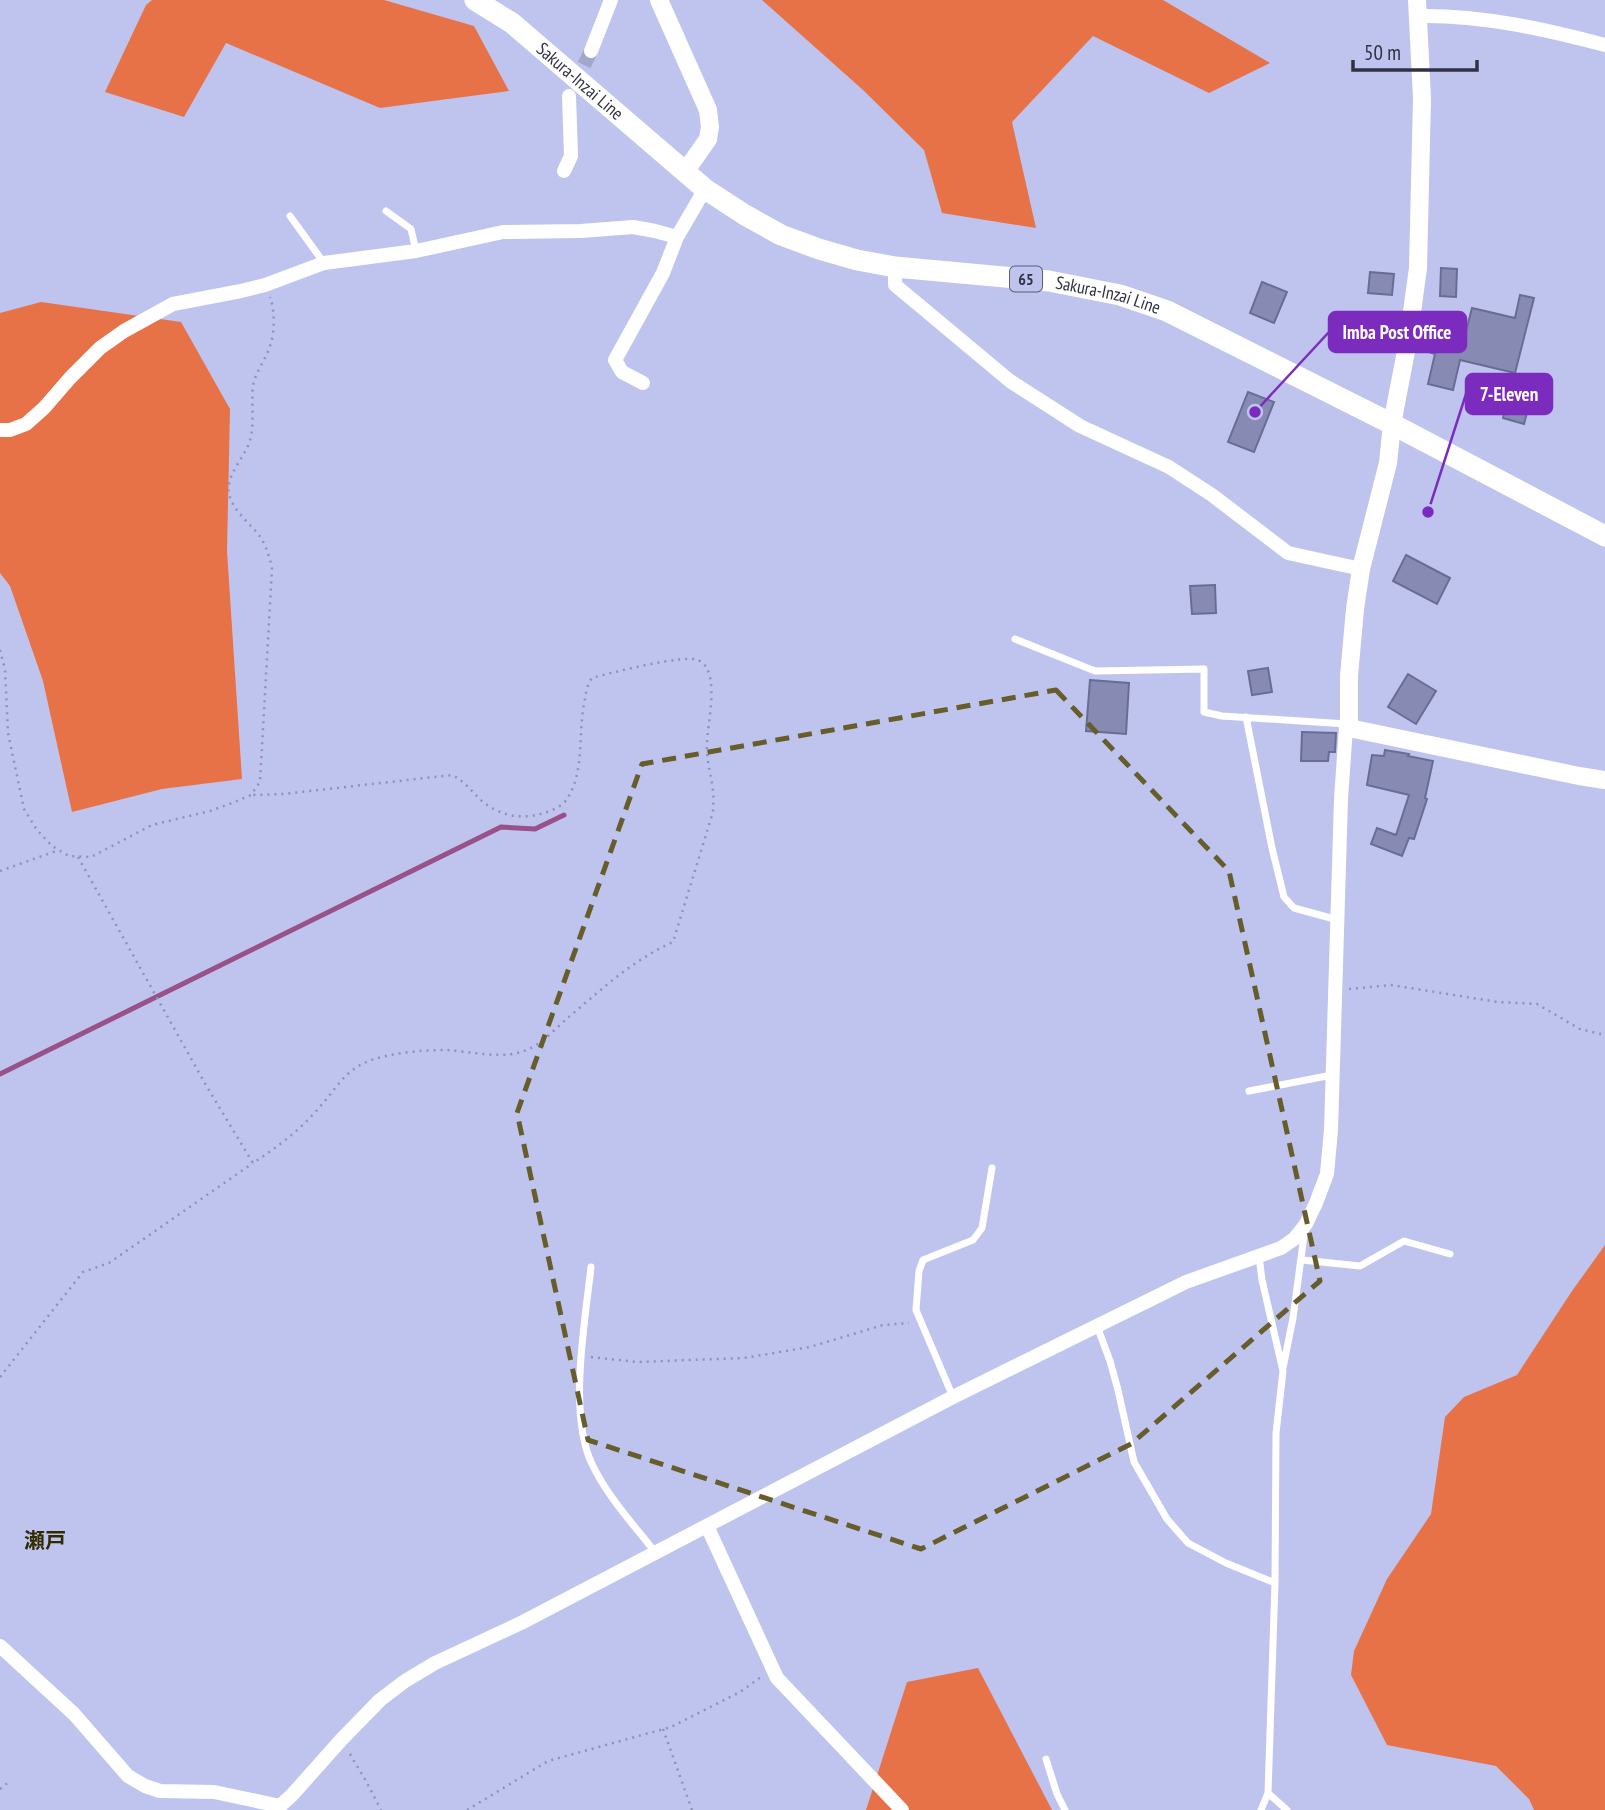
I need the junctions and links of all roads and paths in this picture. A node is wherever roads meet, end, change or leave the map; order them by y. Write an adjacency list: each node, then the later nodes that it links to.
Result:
1 (475, 0): 9 (main road, Sakura-Inzai Line / 65)
2 (611, 0): 6 (street)
3 (659, 0): 9 (street)
4 (1418, 8): 5 (street); 19 (street)
5 (1605, 45)
6 (591, 51)
7 (569, 96): 8 (street)
8 (564, 171)
9 (685, 172): 10 (main road, Sakura-Inzai Line / 65)
10 (705, 189): 13 (street); 16 (main road, Sakura-Inzai Line / 65)
11 (386, 211): 14 (lane)
12 (290, 216): 15 (lane)
13 (677, 237): 14 (street); 18 (street)
14 (415, 251): 15 (street)
15 (324, 263): 17 (street)
16 (895, 267): 19 (main road, Sakura-Inzai Line / 65); 22 (street)
17 (265, 285): 20 (street); 28 (path)
18 (643, 383)
19 (1392, 424): 21 (main road, Sakura-Inzai Line / 65); 22 (street)
20 (0, 429)
21 (1605, 536)
22 (1360, 569): 26 (street)
23 (1016, 639): 25 (lane)
24 (0, 650): 29 (path)
25 (1246, 717): 26 (lane); 32 (lane)
26 (1349, 726): 27 (street); 32 (street)
27 (1605, 780)
28 (251, 795): 30 (path); 37 (path)
29 (59, 850): 30 (path); 31 (path)
30 (78, 858): 37 (path)
31 (0, 871)
32 (1339, 920): 33 (street)
33 (1335, 991): 34 (path); 35 (street)
34 (1605, 1035)
35 (1332, 1075): 36 (lane); 39 (street)
36 (1249, 1091)
37 (253, 1163): 48 (path)
38 (992, 1168): 44 (lane)
39 (1306, 1224): 41 (street); 42 (lane)
40 (1450, 1254): 42 (lane)
41 (1259, 1255): 45 (street); 47 (lane)
42 (1302, 1260): 47 (lane)
43 (591, 1267): 46 (lane)
44 (922, 1322): 46 (path); 49 (lane)
45 (1097, 1326): 49 (street); 52 (lane)
46 (581, 1356): 51 (lane)
47 (1283, 1371): 52 (lane)
48 (0, 1377)
49 (953, 1397): 50 (street)
50 (708, 1526): 51 (street); 54 (street)
51 (654, 1552): 56 (street)
52 (1275, 1583): 60 (lane)
53 (0, 1646): 61 (street)
54 (773, 1669): 55 (path); 65 (street)
55 (663, 1729): 63 (path); 64 (path)
56 (341, 1740): 61 (street); 62 (path)
57 (1046, 1759): 66 (lane)
58 (10, 1781): 59 (path)
59 (0, 1789)
60 (1268, 1793): 67 (lane); 68 (lane)
61 (280, 1808)
62 (381, 1810)
63 (467, 1810)
64 (692, 1810)
65 (902, 1810)
66 (1065, 1810)
67 (1261, 1810)
68 (1287, 1810)

